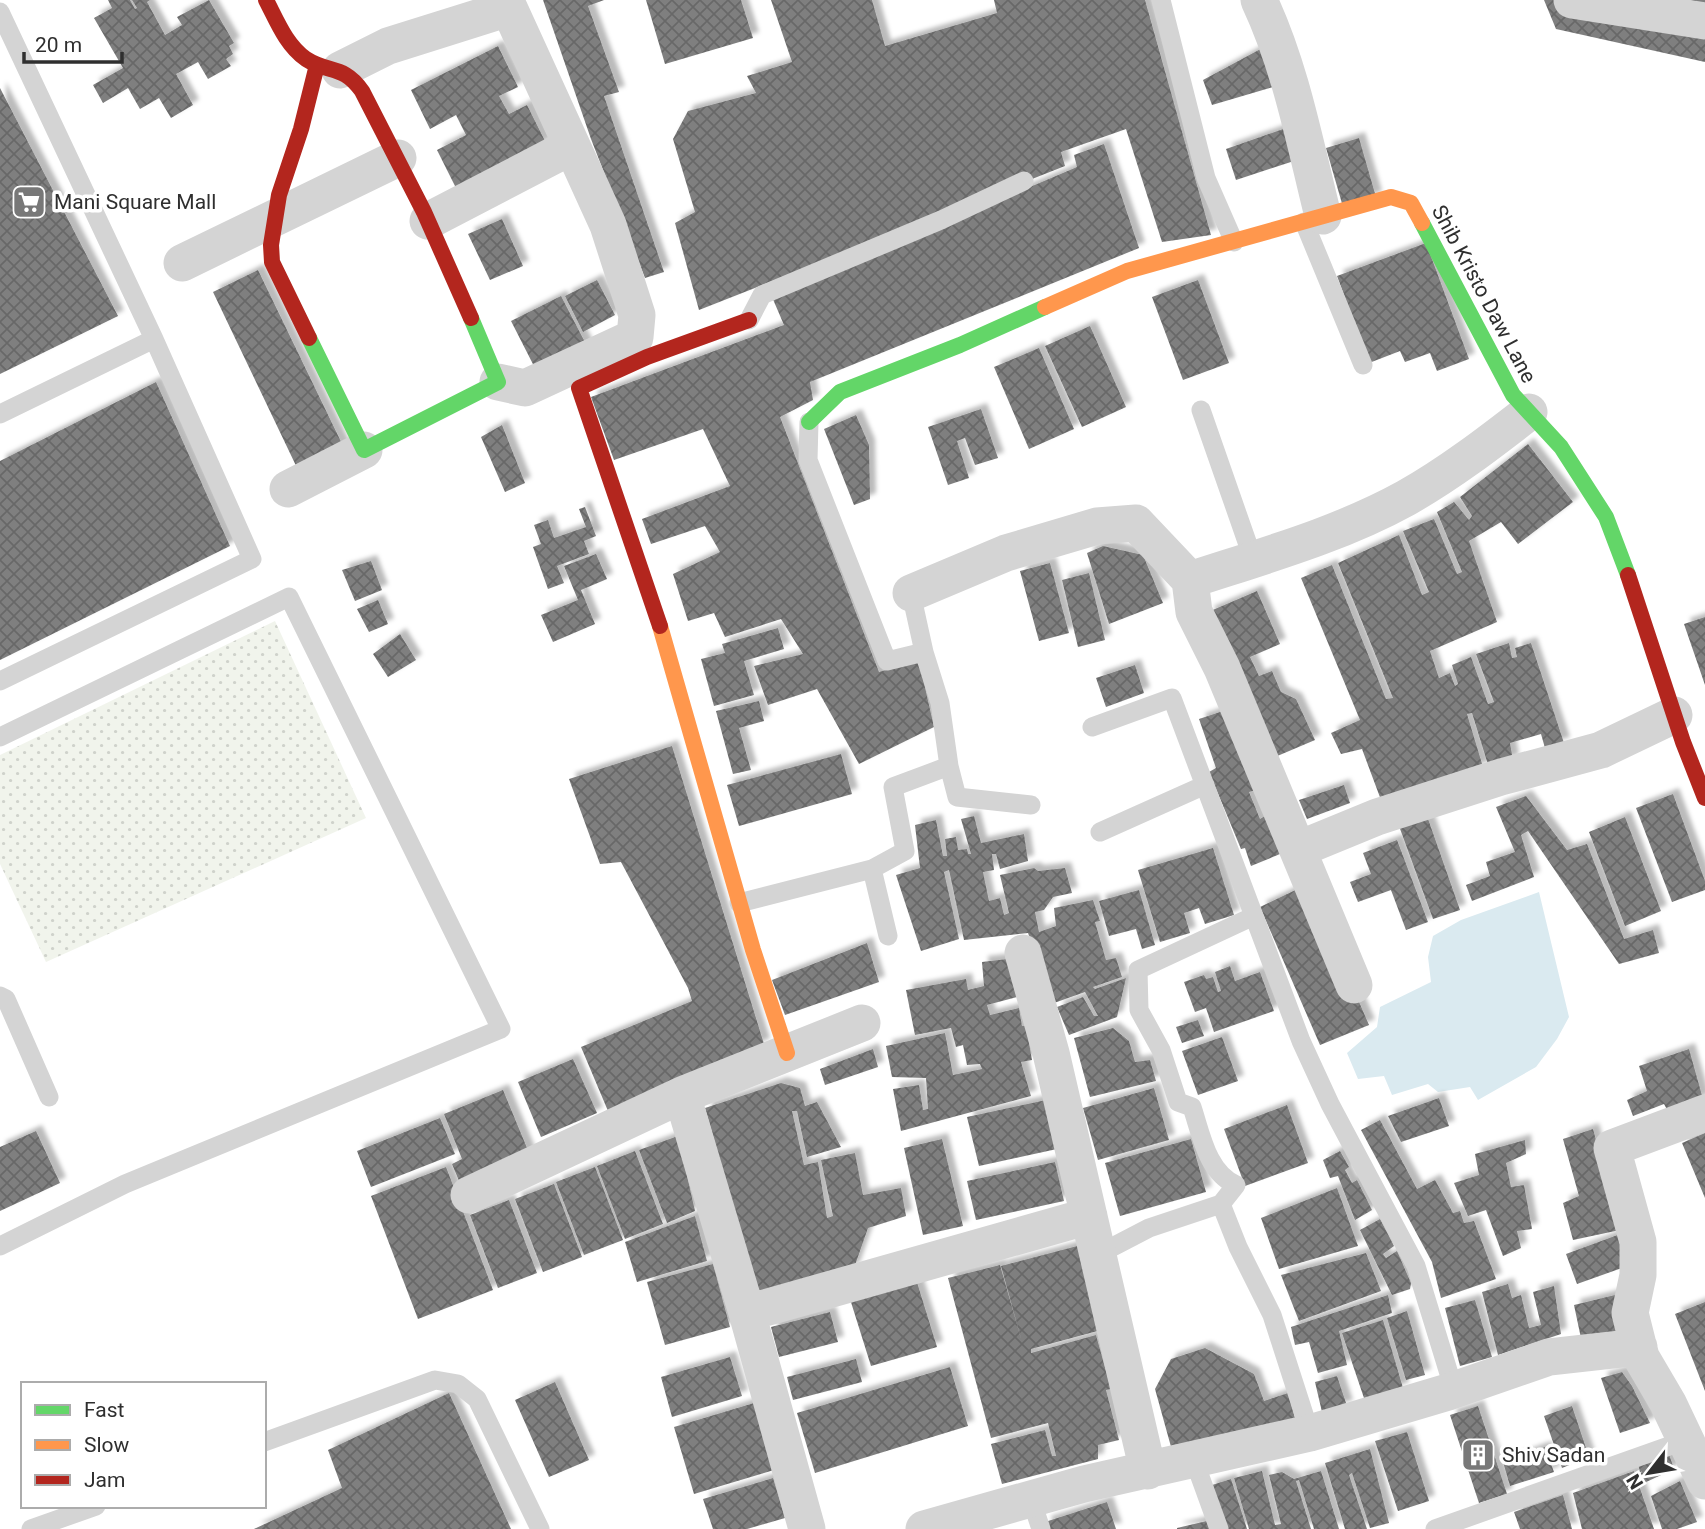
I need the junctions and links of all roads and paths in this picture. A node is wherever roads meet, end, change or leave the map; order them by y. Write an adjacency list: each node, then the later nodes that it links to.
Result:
1 (266, 0): 7 (street)
2 (1161, 0): 14 (lane)
3 (1259, 0): 11 (street)
4 (1572, 0): 6 (street)
5 (0, 12): 17 (lane)
6 (1705, 21)
7 (328, 67): 8 (street); 9 (street); 13 (street)
8 (572, 146): 12 (street); 19 (street)
9 (398, 158): 12 (street); 13 (street)
10 (1024, 181): 16 (lane)
11 (1313, 219): 14 (street, Shib Kristo Daw Lane); 18 (lane); 21 (street, Shib Kristo Daw Lane)
12 (428, 220): 19 (street)
13 (271, 221): 15 (street); 24 (street)
14 (1234, 242): 23 (street, Shib Kristo Daw Lane)
15 (182, 263)
16 (749, 320): 41 (street)
17 (154, 339): 22 (lane); 30 (lane)
18 (1363, 365)
19 (498, 382): 24 (street)
20 (1201, 410): 26 (lane)
21 (1528, 411): 26 (street); 31 (street, Shib Kristo Daw Lane)
22 (0, 414)
23 (809, 422): 29 (lane)
24 (364, 450): 25 (street)
25 (288, 489)
26 (1253, 559): 27 (street)
27 (1191, 580): 28 (street); 39 (street)
28 (911, 593): 29 (lane)
29 (925, 652): 34 (lane)
30 (0, 681)
31 (1674, 715): 36 (street, Shib Kristo Daw Lane); 39 (street)
32 (1092, 727): 35 (lane)
33 (0, 737): 55 (lane)
34 (949, 766): 37 (lane); 40 (lane)
35 (1205, 785): 38 (lane); 42 (lane)
36 (1705, 798)
37 (1031, 805)
38 (1100, 832)
39 (1299, 849): 45 (street)
40 (872, 869): 41 (lane); 43 (lane)
41 (739, 903): 48 (street)
42 (1254, 916): 53 (lane); 59 (lane)
43 (888, 936)
44 (1023, 953): 54 (street)
45 (1354, 985)
46 (0, 996): 50 (lane)
47 (862, 1023): 48 (street)
48 (787, 1053): 49 (street)
49 (682, 1095): 52 (street); 57 (street)
50 (49, 1097)
51 (1705, 1113): 58 (street)
52 (469, 1195)
53 (1221, 1204): 56 (lane); 60 (lane)
54 (1089, 1216): 56 (street); 57 (street)
55 (0, 1246)
56 (1099, 1254): 64 (street)
57 (747, 1313): 71 (street)
58 (1639, 1347): 59 (street); 61 (street)
59 (1454, 1390): 60 (street)
60 (1310, 1433): 63 (street)
61 (1686, 1440): 65 (street); 74 (lane)
62 (266, 1441): 70 (lane)
63 (1194, 1460): 64 (street); 73 (lane)
64 (1148, 1471): 67 (street)
65 (1705, 1481)
66 (94, 1508): 68 (lane)
67 (1036, 1514): 72 (street)
68 (80, 1521): 69 (lane)
69 (31, 1529)
70 (540, 1529)
71 (807, 1529)
72 (924, 1529)
73 (1219, 1529)
74 (1435, 1529)

